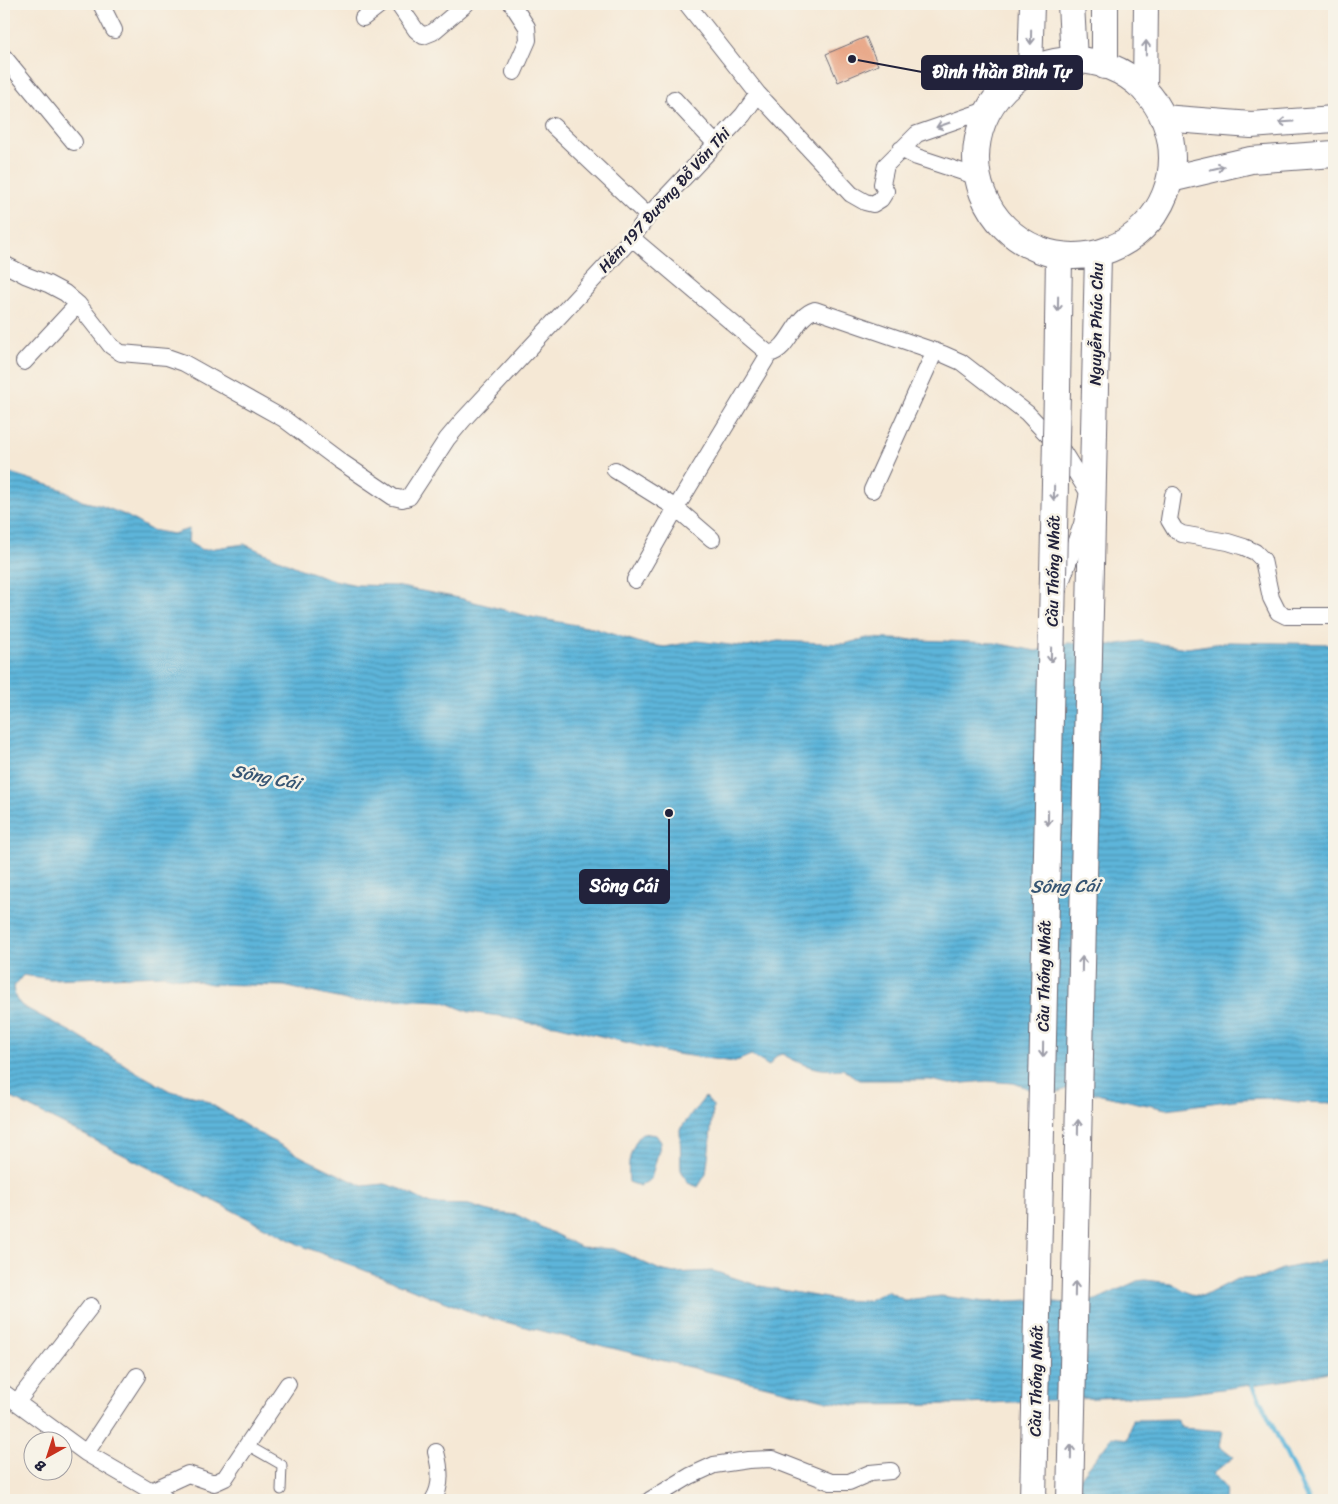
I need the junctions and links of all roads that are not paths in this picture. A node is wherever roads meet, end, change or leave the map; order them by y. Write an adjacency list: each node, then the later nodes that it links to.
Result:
1 (101, 4): 12 (street)
2 (381, 4): 11 (street)
3 (398, 4): 4 (street)
4 (466, 4)
5 (512, 4): 17 (street)
6 (1032, 4): 16 (main road, one-way to 16)
7 (1071, 4): 14 (main road)
8 (1105, 4): 15 (main road)
9 (1146, 4): 18 (main road, one-way to 9)
10 (696, 7): 19 (street)
11 (363, 18)
12 (114, 30)
13 (4, 57): 25 (street)
14 (1074, 60): 15 (main road); 16 (main road)
15 (1105, 66): 18 (main road)
16 (1030, 70): 21 (main road)
17 (514, 72)
18 (1145, 92): 22 (main road)
19 (758, 94): 26 (street, Hẻm 197 Đường Đỗ Văn Thi); 27 (street)
20 (674, 99): 26 (street)
21 (989, 109): 27 (street, one-way to 27); 29 (main road)
22 (1163, 118): 23 (main road, one-way to 22); 30 (main road)
23 (1334, 119)
24 (553, 126): 31 (street)
25 (74, 142)
26 (715, 143): 31 (street, Hẻm 197 Đường Đỗ Văn Thi)
27 (901, 149): 29 (street)
28 (1334, 154): 30 (main road, one-way to 28)
29 (978, 177): 34 (main road)
30 (1170, 179): 33 (main road)
31 (648, 216): 32 (street, Hẻm 197 Đường Đỗ Văn Thi)
32 (632, 238): 36 (street, Hẻm 197 Đường Đỗ Văn Thi); 38 (street)
33 (1098, 254): 34 (main road); 63 (main road, Nguyễn Phúc Chu, one-way to 33)
34 (1059, 255): 62 (main road, Cầu Thống Nhất, one-way to 62, bridge)
35 (4, 264): 36 (street)
36 (78, 304): 39 (street)
37 (935, 351): 38 (street); 41 (street); 47 (street)
38 (769, 354): 43 (street)
39 (24, 362)
40 (615, 470): 43 (street)
41 (872, 490)
42 (1173, 495): 46 (street)
43 (676, 508): 44 (street); 45 (street)
44 (712, 539)
45 (635, 580)
46 (1334, 616)
47 (1049, 618)
48 (91, 1306): 52 (street)
49 (137, 1376): 54 (street)
50 (288, 1384): 53 (street)
51 (4, 1392): 52 (street)
52 (17, 1402): 54 (street)
53 (247, 1445): 57 (street); 58 (lane)
54 (86, 1452): 57 (street)
55 (436, 1452): 60 (street)
56 (891, 1471): 61 (street)
57 (153, 1490): 59 (street)
58 (281, 1490)
59 (168, 1500)
60 (433, 1500)
61 (650, 1500)
62 (1033, 1500)
63 (1070, 1500)

